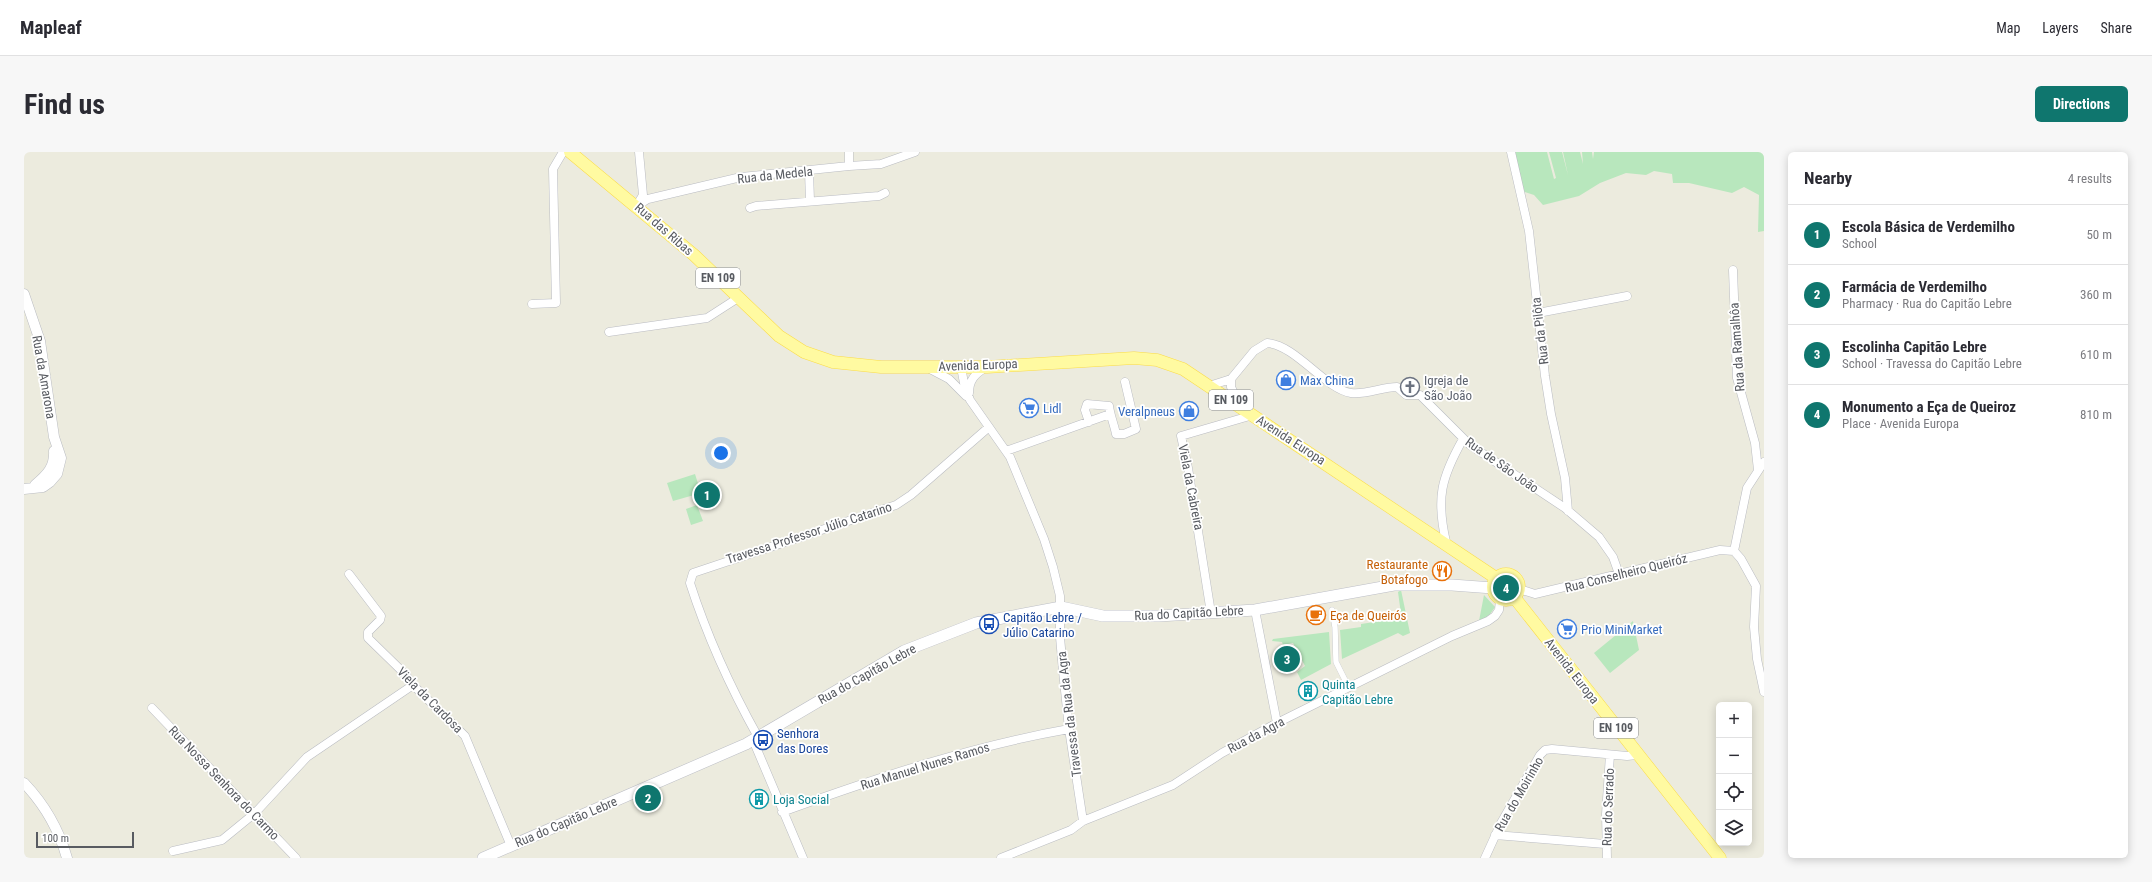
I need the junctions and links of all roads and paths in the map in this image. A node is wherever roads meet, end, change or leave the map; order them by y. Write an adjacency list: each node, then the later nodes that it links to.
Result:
1 (563, 152): 17 (street)
2 (570, 152): 11 (main road, Rua das Ribas / EN 109)
3 (639, 152): 11 (street)
4 (849, 152): 7 (street)
5 (915, 152): 7 (street, Rua da Medela)
6 (1511, 152): 18 (street, Rua da Pilôta)
7 (849, 166): 8 (street, Rua da Medela)
8 (809, 171): 10 (street); 11 (street, Rua da Medela)
9 (885, 192): 10 (street)
10 (810, 201): 12 (street)
11 (637, 206): 16 (main road, Rua das Ribas / EN 109)
12 (750, 208)
13 (1733, 270): 36 (street, Rua da Ramalhôa)
14 (24, 296): 37 (street, Rua da Amarona)
15 (1626, 296): 18 (street)
16 (738, 298): 19 (street); 20 (main road, Rua das Ribas / EN 109)
17 (532, 304)
18 (1538, 313): 38 (street, Rua da Pilôta)
19 (609, 332)
20 (922, 367): 21 (main road, Avenida Europa / EN 109); 25 (street)
21 (961, 367): 22 (main road, Avenida Europa / EN 109); 25 (street); 27 (street)
22 (987, 367): 26 (main road, Avenida Europa / EN 109); 27 (street)
23 (1231, 379): 26 (street); 28 (street); 33 (street, Rua de São João)
24 (1125, 382): 29 (street)
25 (956, 386): 27 (street)
26 (1209, 386): 28 (main road, Avenida Europa / EN 109)
27 (970, 400): 32 (street, Travessa da Rua da Agra)
28 (1242, 407): 30 (main road, Avenida Europa / EN 109)
29 (1110, 414): 31 (street); 31 (street)
30 (1253, 415): 39 (main road, Avenida Europa / EN 109); 50 (street, Viela da Cabreira)
31 (1089, 422): 34 (street)
32 (989, 427): 34 (street, Travessa da Rua da Agra); 57 (street, Travessa Professor Júlio Catarino)
33 (1463, 439): 38 (street, Rua de São João); 39 (street)
34 (1006, 450): 47 (street, Travessa da Rua da Agra)
35 (1764, 462): 36 (street)
36 (1758, 470): 40 (street)
37 (27, 489)
38 (1568, 511): 42 (street, Rua de São João)
39 (1446, 542): 43 (main road, Avenida Europa / EN 109)
40 (1734, 551): 42 (street, Rua Conselheiro Queiróz); 44 (street)
41 (349, 574): 51 (street, Viela da Cardosa)
42 (1619, 574): 45 (street, Rua Conselheiro Queiróz)
43 (1495, 583): 45 (main road, Avenida Europa / EN 109); 46 (main road, Avenida Europa / EN 109); 48 (main road, Rua do Capitão Lebre)
44 (1760, 586): 53 (street)
45 (1516, 593): 46 (main road); 59 (main road, Avenida Europa / EN 109)
46 (1500, 599): 52 (street, Rua da Agra)
47 (1061, 607): 50 (main road, Rua do Capitão Lebre); 56 (street, Travessa da Rua da Agra); 57 (main road, Rua do Capitão Lebre)
48 (1255, 610): 50 (main road, Rua do Capitão Lebre); 55 (street)
49 (1332, 610): 52 (street)
50 (1211, 613)
51 (413, 685): 62 (street); 66 (street, Viela da Cardosa)
52 (1349, 688): 55 (street, Rua da Agra)
53 (1764, 692)
54 (152, 708): 62 (street, Rua Nossa Senhora do Carmo)
55 (1277, 723): 63 (street, Rua da Agra)
56 (1069, 729): 61 (street, Rua Manuel Nunes Ramos); 63 (street, Travessa da Rua da Agra)
57 (756, 738): 61 (street); 66 (main road, Rua do Capitão Lebre)
58 (1610, 755): 59 (street, Rua do Moirinho); 64 (street, Rua do Moirinho); 65 (street, Rua do Serrado)
59 (1638, 755): 75 (main road, Avenida Europa / EN 109)
60 (24, 783): 68 (street)
61 (782, 812): 71 (street)
62 (254, 813): 67 (street); 69 (street, Rua Nossa Senhora do Carmo)
63 (1084, 821): 72 (street, Rua da Agra)
64 (1495, 835): 65 (street); 73 (street, Rua do Moirinho)
65 (1605, 844): 74 (street, Rua do Serrado)
66 (511, 846): 70 (main road, Rua do Capitão Lebre)
67 (173, 851)
68 (67, 858)
69 (296, 858)
70 (483, 858)
71 (803, 858)
72 (1001, 858)
73 (1485, 858)
74 (1607, 858)
75 (1720, 858)

